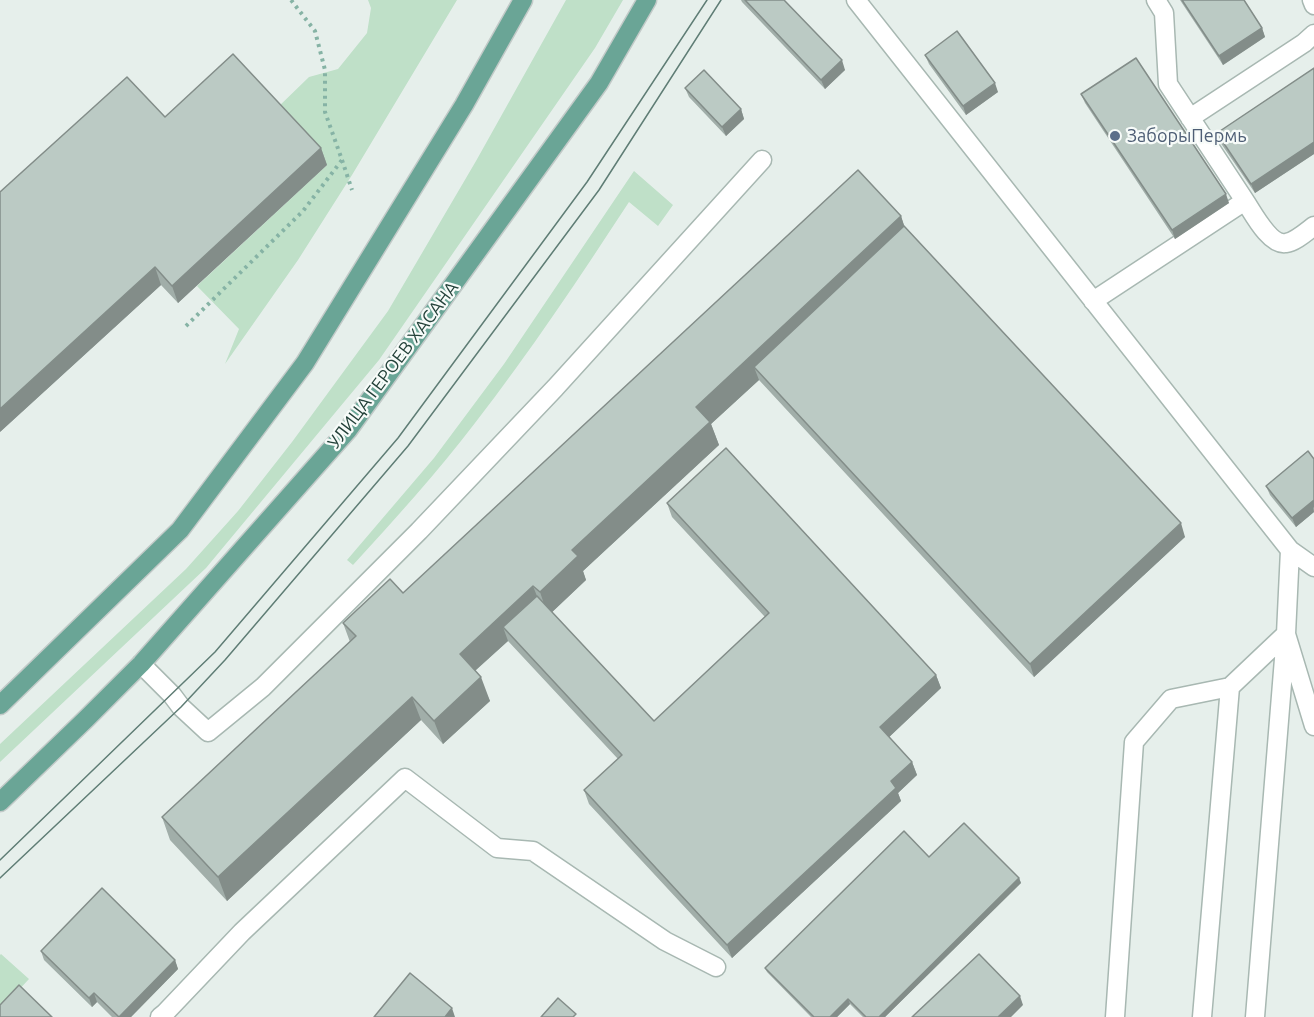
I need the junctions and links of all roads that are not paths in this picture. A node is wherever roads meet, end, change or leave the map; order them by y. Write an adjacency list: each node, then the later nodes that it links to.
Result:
1 (523, 0): 18 (main road)
2 (647, 0): 16 (main road, УЛИЦА ГЕРОЕВ ХАСАНА)
3 (856, 0): 12 (lane)
4 (1156, 0): 8 (lane)
5 (1312, 0): 6 (lane)
6 (1314, 5)
7 (1314, 34): 8 (lane)
8 (1190, 118): 10 (lane)
9 (762, 160): 16 (lane)
10 (1245, 201): 11 (lane); 12 (lane)
11 (1314, 226)
12 (1093, 301): 13 (lane)
13 (1290, 550): 14 (lane); 15 (lane)
14 (1314, 567)
15 (1286, 634): 17 (lane); 19 (lane); 25 (lane)
16 (141, 663): 20 (main road, УЛИЦА ГЕРОЕВ ХАСАНА)
17 (1230, 687): 23 (lane); 24 (lane)
18 (0, 705)
19 (1314, 726)
20 (0, 802)
21 (716, 967): 22 (lane)
22 (160, 1017)
23 (1116, 1017)
24 (1202, 1017)
25 (1255, 1017)

